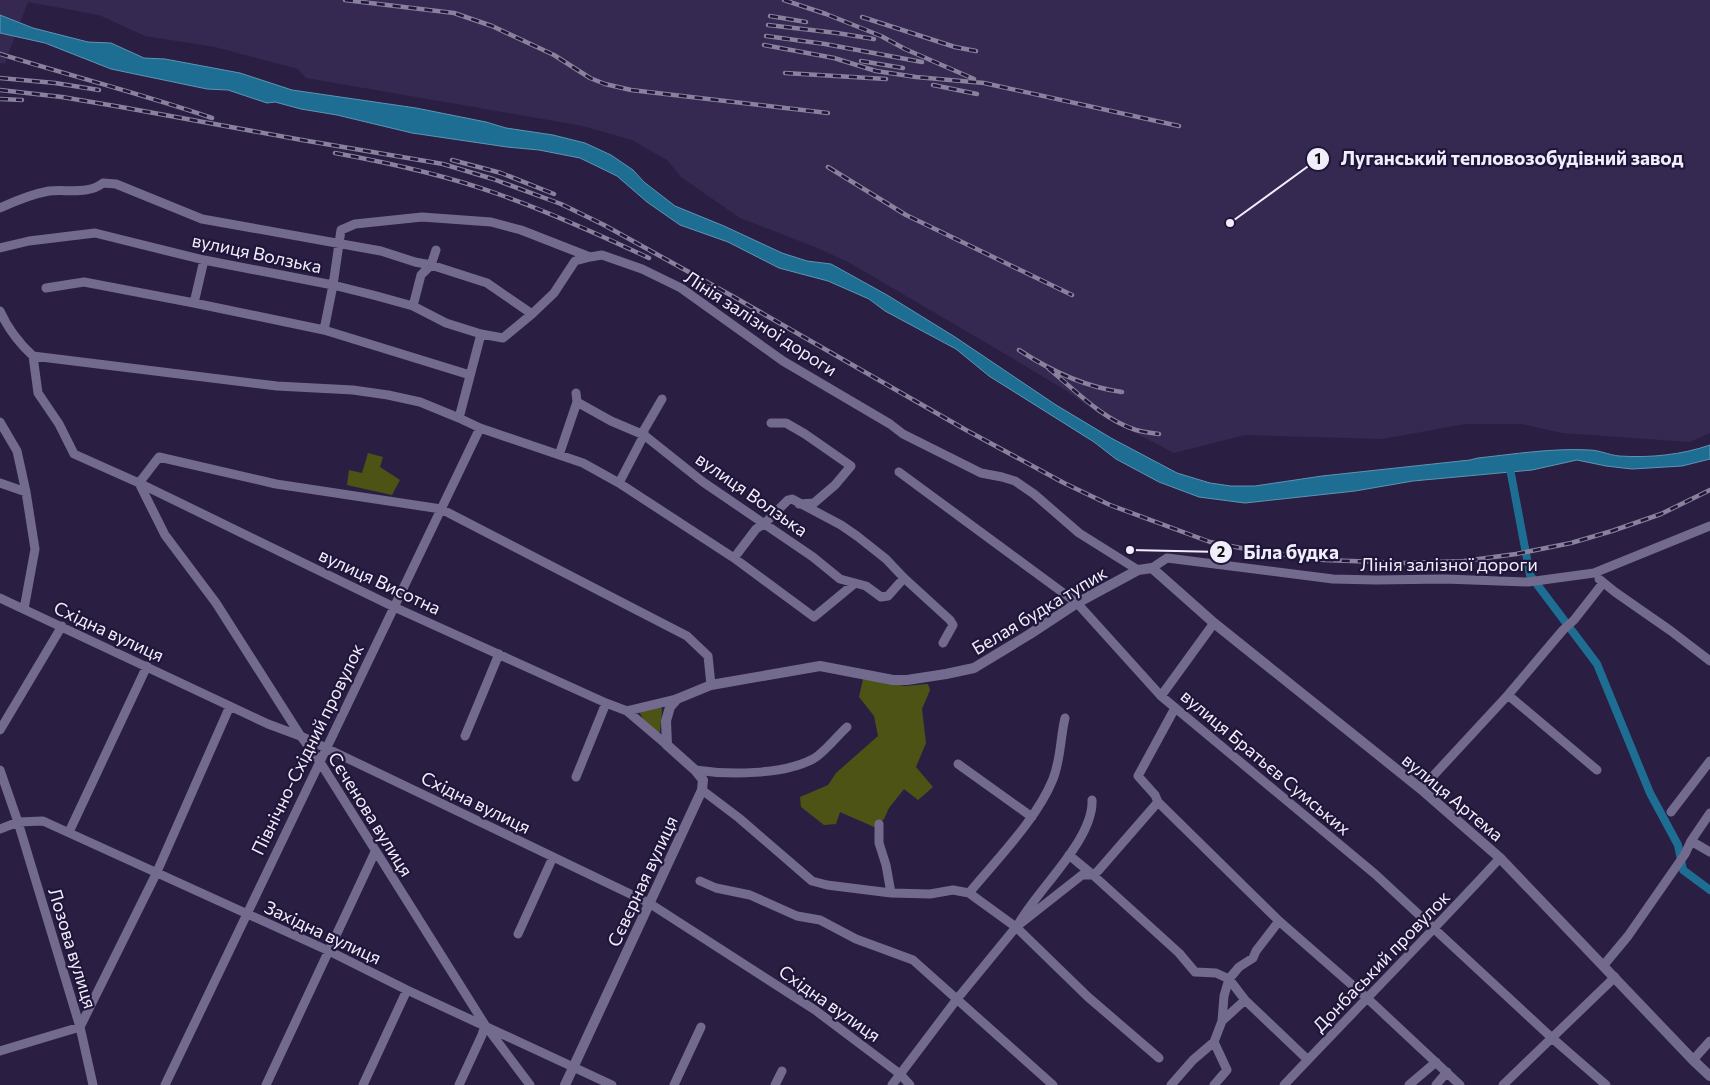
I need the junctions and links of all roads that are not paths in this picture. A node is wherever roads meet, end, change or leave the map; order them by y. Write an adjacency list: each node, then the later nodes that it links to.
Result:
1 (0, 208): 2 (street)
2 (339, 243): 5 (street, Лінія залізної дороги); 7 (street); 8 (street)
3 (0, 248): 6 (street, вулиця Волзька)
4 (436, 250): 7 (street)
5 (590, 257): 13 (street); 36 (street, Лінія залізної дороги)
6 (204, 260): 8 (street, вулиця Волзька); 10 (street)
7 (431, 265): 11 (street); 13 (street)
8 (333, 285): 11 (street, вулиця Волзька); 14 (street)
9 (46, 288): 10 (street)
10 (194, 303): 14 (street)
11 (413, 306): 15 (street, вулиця Волзька)
12 (0, 312): 16 (street)
13 (532, 314): 15 (street, вулиця Волзька)
14 (324, 330): 17 (street)
15 (481, 334): 17 (street)
16 (33, 356): 19 (street); 28 (street, вулиця Висотна)
17 (470, 375): 19 (street)
18 (662, 399): 23 (street)
19 (459, 418): 22 (street)
20 (0, 422): 29 (street)
21 (770, 423): 30 (street)
22 (480, 428): 24 (street); 31 (street, Північно-Східний провулок)
23 (644, 435): 24 (street, вулиця Волзька); 27 (street); 32 (street, вулиця Волзька)
24 (559, 456): 27 (street)
25 (899, 472): 42 (street, вулиця Братьєв Сумських)
26 (0, 483): 29 (street)
27 (619, 483): 34 (street)
28 (139, 484): 31 (street); 43 (street, вулиця Висотна); 62 (street, Сєченова вулиця)
29 (26, 492): 44 (street)
30 (799, 504): 32 (street); 38 (street)
31 (441, 509): 43 (street, Північно-Східний провулок); 51 (street)
32 (764, 523): 34 (street); 40 (street, вулиця Волзька)
33 (1710, 526): 37 (street, Лінія залізної дороги)
34 (734, 558): 40 (street)
35 (1152, 568): 36 (street, Белая будка тупик); 37 (street, Лінія залізної дороги); 45 (street, вулиця Артема)
36 (1138, 570): 42 (street, Белая будка тупик)
37 (1594, 573): 39 (street)
38 (904, 578): 40 (street, вулиця Волзька); 47 (street)
39 (1603, 583): 49 (street); 52 (street)
40 (854, 584)
41 (0, 598): 44 (street, Східна вулиця)
42 (1077, 603): 51 (street, Белая будка тупик); 53 (street, вулиця Братьєв Сумських)
43 (394, 607): 48 (street, вулиця Висотна); 65 (street, Північно-Східний провулок)
44 (24, 609): 46 (street, Східна вулиця)
45 (1214, 622): 53 (street); 73 (street, вулиця Артема)
46 (62, 626): 50 (street, Східна вулиця); 61 (street)
47 (943, 642)
48 (499, 654): 55 (street, вулиця Висотна); 63 (street)
49 (1710, 661)
50 (146, 666): 56 (street, Східна вулиця); 83 (street)
51 (711, 685): 54 (street, Белая будка тупик)
52 (1508, 695): 71 (street); 73 (street)
53 (1161, 696): 57 (street, вулиця Братьєв Сумських)
54 (677, 699): 58 (street); 64 (street)
55 (606, 703): 58 (street, вулиця Висотна); 72 (street)
56 (230, 706): 62 (street, Східна вулиця); 90 (street)
57 (1175, 708): 76 (street); 99 (street, вулиця Братьєв Сумських)
58 (627, 711): 64 (street)
59 (1065, 718): 79 (street)
60 (847, 727): 70 (street)
61 (0, 730)
62 (300, 735): 65 (street, Східна вулиця); 67 (street, Сєченова вулиця)
63 (465, 736)
64 (667, 745): 70 (street)
65 (326, 748): 67 (street, Північно-Східний провулок); 88 (street, Східна вулиця)
66 (1710, 760): 77 (street)
67 (320, 762): 85 (street, Сєченова вулиця); 96 (street, Північно-Східний провулок)
68 (958, 764): 79 (street)
69 (0, 770): 80 (street, Лозова вулиця)
70 (695, 770): 74 (street)
71 (1596, 770)
72 (576, 777)
73 (1421, 789): 89 (street, вулиця Артема)
74 (702, 790): 93 (street); 95 (street, Сєвєрная вулиця)
75 (1092, 800): 87 (street)
76 (1158, 802): 91 (street); 97 (street)
77 (1671, 812)
78 (1710, 813): 84 (street)
79 (1032, 816): 94 (street)
80 (18, 822): 82 (street, Західна вулиця); 83 (street, Західна вулиця); 111 (street, Лозова вулиця)
81 (880, 824): 93 (street)
82 (0, 829)
83 (69, 832): 90 (street, Західна вулиця)
84 (1691, 841): 86 (street); 102 (street)
85 (375, 852): 101 (street); 110 (street, Сєченова вулиця)
86 (1710, 852)
87 (1069, 855): 91 (street); 98 (street)
88 (553, 857): 95 (street, Східна вулиця); 100 (street)
89 (1500, 858): 99 (street, Донбаський провулок); 102 (street, вулиця Артема)
90 (156, 874): 96 (street, Західна вулиця); 111 (street)
91 (1093, 875): 98 (street); 104 (street)
92 (700, 881): 106 (street)
93 (891, 893): 94 (street)
94 (969, 893): 98 (street)
95 (649, 903): 121 (street, Сєвєрная вулиця); 124 (street, Східна вулиця)
96 (246, 914): 101 (street, Західна вулиця); 127 (street, Північно-Східний провулок)
97 (1279, 921): 104 (street); 107 (street)
98 (1016, 928): 106 (street); 117 (street)
99 (1435, 928): 107 (street, Донбаський провулок); 113 (street, вулиця Братьєв Сумських)
100 (518, 934)
101 (329, 951): 105 (street, Західна вулиця); 128 (street)
102 (1603, 966): 103 (street, вулиця Артема)
103 (1615, 977): 113 (street); 119 (street, вулиця Артема)
104 (1229, 979): 108 (street); 109 (street)
105 (407, 990): 110 (street, Західна вулиця); 129 (street)
106 (957, 998): 124 (street); 138 (street)
107 (1368, 998): 118 (street, Донбаський провулок); 120 (street)
108 (1245, 1000): 109 (street); 118 (street)
109 (1222, 1021): 115 (street)
110 (485, 1025): 121 (street, Західна вулиця); 130 (street); 131 (street, Сєченова вулиця)
111 (80, 1027): 116 (street); 126 (street, Лозова вулиця)
112 (701, 1027): 134 (street)
113 (1552, 1038): 145 (street); 146 (street, вулиця Братьєв Сумських)
114 (1710, 1041): 119 (street)
115 (1214, 1042): 139 (street); 140 (street)
116 (0, 1051)
117 (1159, 1058)
118 (1308, 1060): 141 (street, Донбаський провулок)
119 (1693, 1060): 125 (street, вулиця Артема)
120 (1436, 1062): 123 (street); 142 (street)
121 (574, 1066): 132 (street, Сєвєрная вулиця); 133 (street, Західна вулиця)
122 (782, 1071): 135 (street)
123 (1447, 1072): 143 (street); 144 (street)
124 (900, 1074): 136 (street); 137 (street, Східна вулиця)
125 (1710, 1076)
126 (93, 1085)
127 (165, 1085)
128 (266, 1085)
129 (363, 1085)
130 (459, 1085)
131 (530, 1085)
132 (565, 1085)
133 (612, 1085)
134 (674, 1085)
135 (775, 1085)
136 (892, 1085)
137 (910, 1085)
138 (1053, 1085)
139 (1171, 1085)
140 (1214, 1085)
141 (1284, 1085)
142 (1409, 1085)
143 (1436, 1085)
144 (1460, 1085)
145 (1503, 1085)
146 (1606, 1085)

